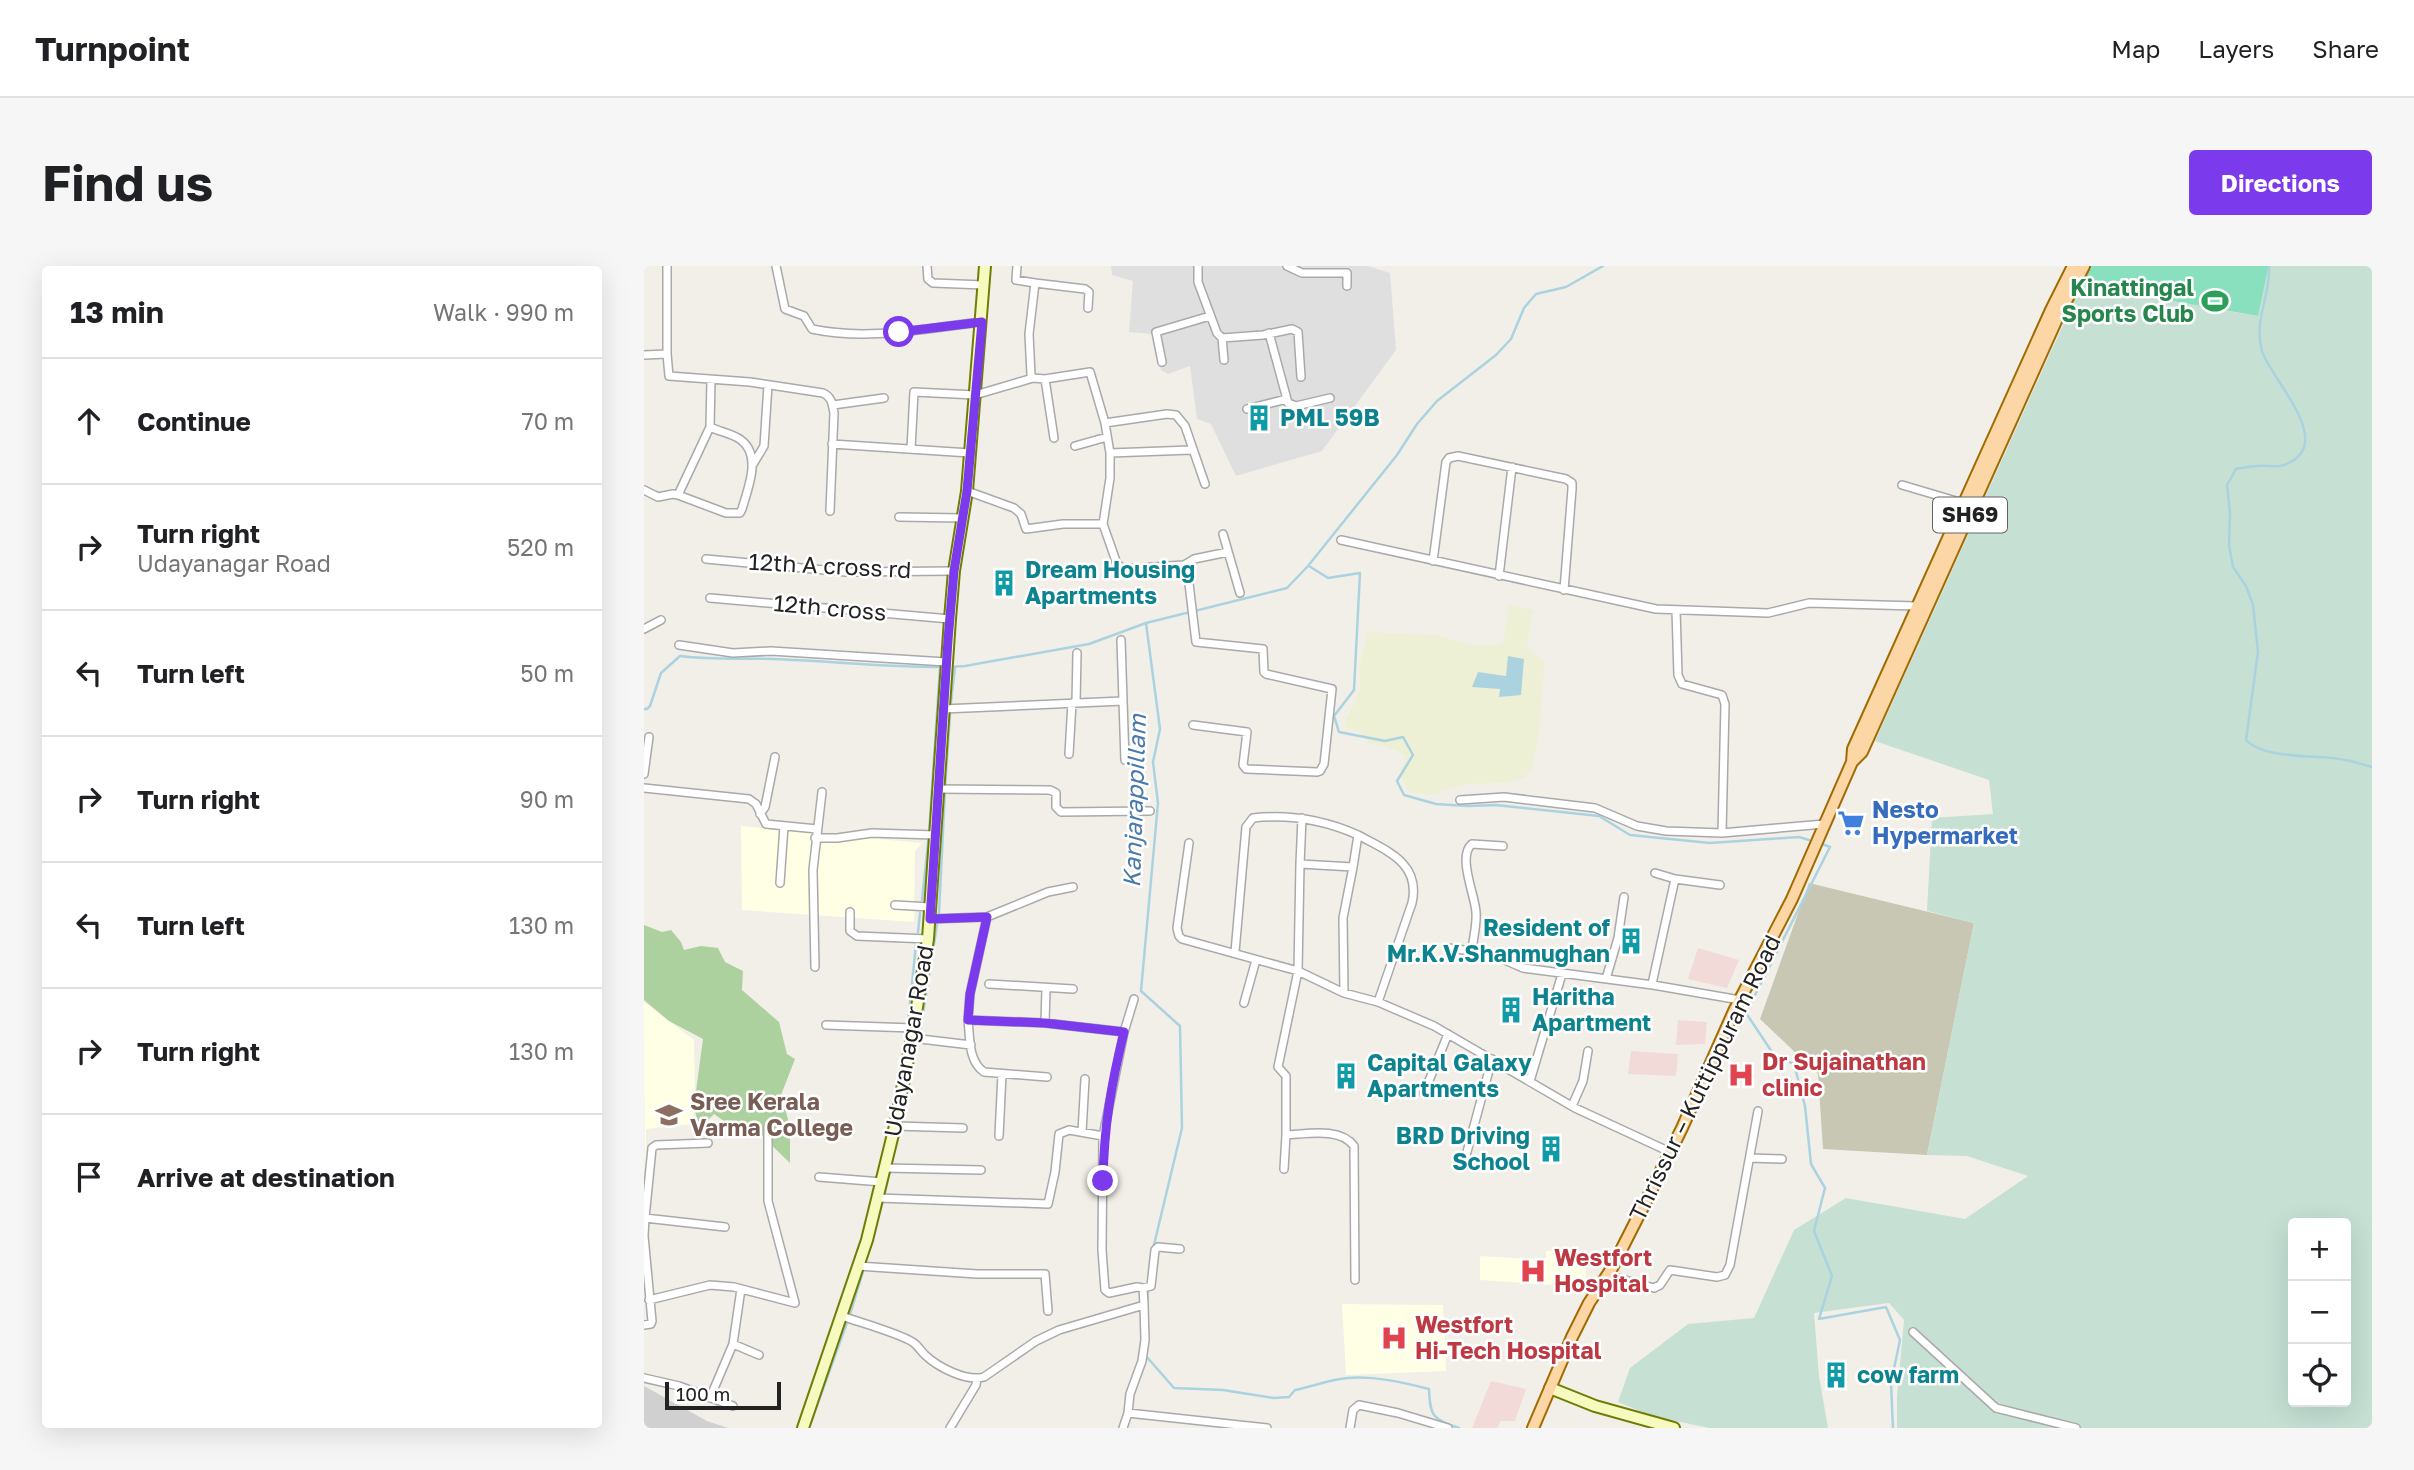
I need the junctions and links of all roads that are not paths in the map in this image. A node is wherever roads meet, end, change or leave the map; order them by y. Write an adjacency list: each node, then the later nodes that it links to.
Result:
1 (667, 266): 18 (street)
2 (776, 266): 15 (street)
3 (927, 266): 11 (street)
4 (985, 266): 11 (street, Udayanagar Road)
5 (1017, 266): 10 (street)
6 (1198, 266): 14 (street)
7 (1287, 266): 12 (street)
8 (2073, 266): 50 (main road, Thrissur – Kuttippuram Road)
9 (2084, 266): 83 (main road, Thrissur – Kuttippuram Road / SH69)
10 (1035, 284): 13 (street); 23 (street)
11 (984, 285): 15 (street, Udayanagar Road)
12 (1347, 286)
13 (1088, 308)
14 (1210, 316): 17 (street); 21 (street)
15 (982, 322): 27 (street, Udayanagar Road)
16 (1269, 333): 17 (street); 22 (street); 30 (street)
17 (1222, 338): 20 (street)
18 (667, 354): 19 (street); 25 (street)
19 (644, 355)
20 (1224, 360)
21 (1162, 362)
22 (1301, 377)
23 (1033, 379): 24 (street); 27 (street)
24 (1045, 379): 33 (street); 36 (street)
25 (711, 380): 26 (street); 34 (street)
26 (768, 384): 31 (street); 43 (street)
27 (975, 395): 39 (street); 41 (street, Udayanagar Road)
28 (884, 398): 31 (street)
29 (1329, 398): 30 (street)
30 (1287, 399): 32 (street)
31 (833, 405): 37 (street)
32 (1247, 410)
33 (1105, 423): 35 (street); 40 (street)
34 (710, 427): 43 (street); 49 (street)
35 (1108, 437): 38 (street); 42 (street)
36 (1054, 438)
37 (832, 444): 39 (street); 51 (street)
38 (1074, 446)
39 (911, 449): 41 (street)
40 (1191, 450): 42 (street); 45 (street)
41 (970, 453): 48 (street, Udayanagar Road)
42 (1110, 453): 54 (street)
43 (752, 466): 49 (street)
44 (1512, 467): 59 (street); 62 (street); 63 (street)
45 (1205, 484)
46 (1902, 485): 50 (street)
47 (644, 490): 49 (street)
48 (967, 491): 53 (street, Udayanagar Road); 54 (street)
49 (678, 495)
50 (1963, 503): 66 (main road, Thrissur – Kuttippuram Road)
51 (830, 511)
52 (899, 517): 53 (street)
53 (962, 518): 61 (street, Udayanagar Road)
54 (1103, 524): 60 (street)
55 (1223, 534): 57 (street)
56 (1341, 540): 59 (street)
57 (1228, 552): 60 (street); 64 (street)
58 (706, 559): 61 (street, 12th A cross rd)
59 (1433, 561): 62 (street)
60 (1184, 565): 78 (street)
61 (954, 571): 68 (street, Udayanagar Road)
62 (1499, 576): 63 (street)
63 (1564, 590): 67 (street)
64 (1240, 593)
65 (710, 598): 68 (street, 12th cross)
66 (1916, 606): 67 (street); 83 (main road, Thrissur – Kuttippuram Road)
67 (1676, 610): 94 (street)
68 (950, 619): 74 (street, Udayanagar Road)
69 (661, 620): 70 (street)
70 (644, 629)
71 (1121, 640): 75 (street)
72 (678, 645): 74 (street)
73 (1077, 653): 76 (street)
74 (946, 665): 77 (street, Udayanagar Road)
75 (1123, 701): 76 (street); 82 (street)
76 (1074, 703): 77 (street); 80 (street)
77 (943, 709): 86 (street, Udayanagar Road)
78 (1193, 725)
79 (649, 737): 84 (street)
80 (1069, 754)
81 (775, 758): 90 (street)
82 (1125, 760)
83 (1852, 762): 92 (main road, Thrissur – Kuttippuram Road / SH69)
84 (644, 774)
85 (644, 788): 90 (street)
86 (937, 789): 89 (street); 96 (street, Udayanagar Road)
87 (822, 792): 95 (street)
88 (1460, 800): 94 (street)
89 (1150, 811)
90 (760, 815): 93 (street)
91 (1302, 818): 97 (street); 100 (street); 115 (street)
92 (1824, 824): 94 (street); 127 (main road, Thrissur – Kuttippuram Road / SH69)
93 (784, 826): 95 (street); 104 (street)
94 (1722, 833)
95 (816, 834): 96 (street); 117 (street)
96 (930, 835): 110 (street, Udayanagar Road)
97 (1358, 835): 101 (street); 128 (street)
98 (1189, 843): 115 (street)
99 (1503, 846): 114 (street)
100 (1300, 863): 101 (street); 118 (street)
101 (1353, 867): 125 (street)
102 (1655, 873): 103 (street)
103 (1675, 878): 105 (street); 122 (street)
104 (779, 883)
105 (1720, 885)
106 (1073, 887): 111 (street)
107 (1624, 897): 120 (street)
108 (895, 905): 110 (street)
109 (850, 912): 112 (street)
110 (930, 913): 111 (street); 112 (street, Udayanagar Road)
111 (987, 917): 130 (street)
112 (928, 939): 134 (street, Udayanagar Road)
113 (1448, 948): 114 (street)
114 (1472, 951): 119 (street)
115 (1235, 953): 116 (street)
116 (1256, 960): 118 (street); 129 (street)
117 (815, 967)
118 (1298, 971): 125 (street); 150 (street)
119 (1562, 974): 120 (street); 142 (street)
120 (1606, 979): 122 (street)
121 (989, 984): 123 (street)
122 (1652, 984): 127 (street)
123 (1046, 989): 124 (street); 131 (street)
124 (1073, 989)
125 (1344, 993): 128 (street)
126 (1134, 999): 133 (street)
127 (1740, 1000): 154 (main road, Thrissur – Kuttippuram Road / SH69)
128 (1378, 1002): 135 (street)
129 (1244, 1003)
130 (968, 1020): 131 (street); 136 (street)
131 (1045, 1023): 133 (street)
132 (826, 1025): 134 (street)
133 (1124, 1032): 152 (street)
134 (912, 1033): 136 (street); 146 (street, Udayanagar Road)
135 (1448, 1034): 138 (street); 143 (street)
136 (971, 1045): 139 (street)
137 (1588, 1051): 144 (street)
138 (1492, 1059): 142 (street); 157 (street)
139 (1002, 1074): 140 (street); 151 (street)
140 (1047, 1077)
141 (1086, 1079): 149 (street)
142 (1530, 1081): 144 (street)
143 (1424, 1093)
144 (1572, 1106): 154 (street)
145 (1758, 1111): 155 (street)
146 (895, 1126): 148 (street); 158 (street, Udayanagar Road)
147 (768, 1128): 172 (street)
148 (963, 1128)
149 (1082, 1132): 152 (street); 163 (street)
150 (1286, 1135): 159 (street); 170 (street)
151 (999, 1136)
152 (1103, 1136): 171 (street)
153 (708, 1143): 164 (street)
154 (1670, 1152): 169 (main road, Thrissur – Kuttippuram Road / SH69)
155 (1750, 1158): 156 (street); 169 (street)
156 (1782, 1159)
157 (1464, 1163)
158 (885, 1168): 160 (street); 162 (street, Udayanagar Road)
159 (1284, 1169)
160 (981, 1170)
161 (819, 1177): 162 (street)
162 (882, 1182): 163 (street, Udayanagar Road)
163 (878, 1198): 168 (street, Udayanagar Road)
164 (645, 1218): 165 (street); 166 (street)
165 (725, 1227)
166 (644, 1236): 173 (street)
167 (1181, 1249): 171 (street)
168 (858, 1266): 175 (street); 176 (street, Udayanagar Road)
169 (1608, 1275): 183 (main road, Thrissur – Kuttippuram Road / SH69)
170 (1354, 1280)
171 (1147, 1287): 174 (street)
172 (741, 1289): 173 (street); 179 (street)
173 (649, 1300): 177 (street)
174 (1144, 1305): 182 (street); 186 (street)
175 (1048, 1311)
176 (842, 1317): 182 (street); 189 (street, Udayanagar Road)
177 (644, 1325)
178 (1913, 1332): 197 (street)
179 (733, 1344): 180 (street); 184 (street)
180 (759, 1354)
181 (644, 1378): 184 (street)
182 (977, 1379): 190 (street)
183 (1550, 1388): 187 (street); 195 (main road, Thrissur – Kuttippuram Road / SH69)
184 (710, 1398): 185 (street)
185 (733, 1406)
186 (1128, 1413): 188 (street); 191 (street)
187 (1635, 1423): 196 (street)
188 (1223, 1426): 192 (street)
189 (803, 1428)
190 (950, 1428)
191 (1123, 1428)
192 (1267, 1428)
193 (1350, 1428): 194 (street)
194 (1448, 1428)
195 (1533, 1428)
196 (1674, 1428)
197 (2076, 1428)

